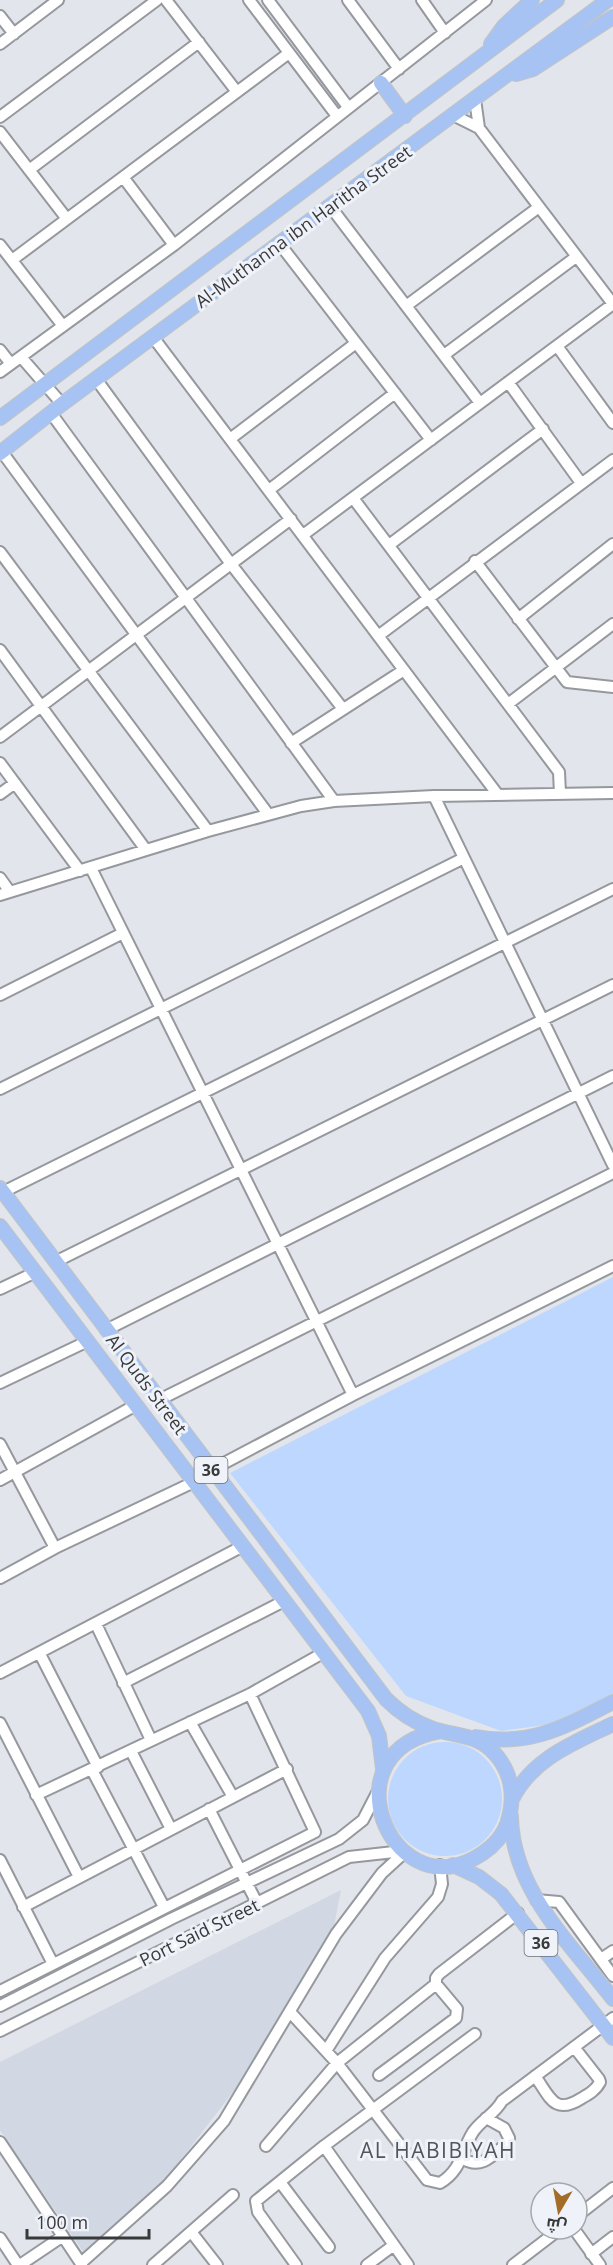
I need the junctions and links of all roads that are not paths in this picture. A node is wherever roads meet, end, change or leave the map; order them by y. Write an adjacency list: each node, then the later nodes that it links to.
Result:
1 (58, 0): 15 (street)
2 (157, 0): 29 (street)
3 (166, 0): 16 (street)
4 (249, 0): 18 (street)
5 (268, 0): 25 (street)
6 (348, 0): 20 (street)
7 (422, 0): 14 (street)
8 (486, 0): 14 (street)
9 (532, 0): 19 (main road)
10 (557, 0): 19 (main road, Al-Muthanna ibn Haritha Street)
11 (608, 0): 21 (main road, Al-Muthanna ibn Haritha Street)
12 (0, 16): 15 (street)
13 (613, 17): 21 (main road)
14 (445, 33): 20 (street)
15 (14, 34): 17 (street)
16 (199, 42): 23 (street); 32 (street)
17 (0, 44)
18 (289, 53): 23 (street); 27 (street)
19 (484, 54): 28 (main road, Al-Muthanna ibn Haritha Street)
20 (399, 69): 22 (street)
21 (503, 79): 24 (main road, Al-Muthanna ibn Haritha Street)
22 (381, 83): 25 (street); 28 (main road)
23 (237, 92): 33 (street)
24 (475, 99): 26 (main road, Al-Muthanna ibn Haritha Street); 30 (street)
25 (348, 107): 27 (street)
26 (453, 115): 30 (street); 34 (main road, Al-Muthanna ibn Haritha Street)
27 (337, 116): 39 (street)
28 (405, 116): 55 (main road, Al-Muthanna ibn Haritha Street)
29 (0, 117)
30 (479, 128): 35 (street)
31 (0, 132): 32 (street)
32 (29, 170): 36 (street)
33 (123, 177): 36 (street); 39 (street)
34 (330, 206): 37 (main road, Al-Muthanna ibn Haritha Street); 43 (street)
35 (539, 207): 40 (street); 43 (street)
36 (67, 219): 41 (street)
37 (279, 243): 45 (main road, Al-Muthanna ibn Haritha Street); 46 (street)
38 (0, 245): 41 (street)
39 (174, 245): 44 (street)
40 (576, 257): 42 (street); 49 (street)
41 (12, 260): 44 (street)
42 (613, 304): 47 (street)
43 (406, 306): 49 (street)
44 (63, 327): 50 (street)
45 (153, 337): 53 (main road, Al-Muthanna ibn Haritha Street); 62 (street)
46 (356, 343): 56 (street); 62 (street)
47 (557, 346): 54 (street); 60 (street)
48 (0, 350): 51 (street)
49 (444, 355): 57 (street)
50 (21, 357): 51 (street); 55 (street)
51 (11, 364): 52 (street)
52 (0, 372)
53 (96, 379): 58 (main road, Al-Muthanna ibn Haritha Street); 75 (street)
54 (508, 382): 57 (street); 61 (street)
55 (45, 384): 58 (street); 59 (main road, Al-Muthanna ibn Haritha Street)
56 (395, 393): 63 (street); 67 (street)
57 (480, 403): 63 (street)
58 (57, 408): 64 (main road, Al-Muthanna ibn Haritha Street); 77 (street)
59 (0, 418)
60 (613, 423)
61 (543, 429): 66 (street); 72 (street)
62 (230, 439): 67 (street)
63 (431, 440): 68 (street)
64 (1, 453): 80 (street)
65 (613, 460): 66 (street)
66 (581, 483): 74 (street)
67 (269, 490): 69 (street)
68 (353, 498): 70 (street); 72 (street)
69 (291, 519): 70 (street); 75 (street)
70 (303, 535): 81 (street)
71 (613, 544): 78 (street)
72 (389, 545): 76 (street)
73 (0, 552): 85 (street)
74 (475, 561): 76 (street); 78 (street)
75 (231, 564): 77 (street); 89 (street)
76 (427, 597): 81 (street); 87 (street)
77 (186, 598): 80 (street); 91 (street)
78 (518, 619): 83 (street)
79 (613, 624): 83 (street)
80 (136, 635): 85 (street); 100 (street)
81 (378, 636): 84 (street)
82 (0, 650): 88 (street)
83 (554, 668): 86 (street); 87 (street)
84 (404, 670): 89 (street); 97 (street)
85 (88, 671): 88 (street); 101 (street)
86 (613, 687)
87 (508, 704): 95 (street)
88 (41, 706): 90 (street); 102 (street)
89 (343, 709): 91 (street)
90 (0, 737)
91 (291, 743): 99 (street)
92 (0, 763): 93 (street)
93 (15, 783): 94 (street); 104 (street)
94 (0, 794)
95 (560, 794): 96 (street); 97 (street)
96 (613, 794)
97 (498, 795): 98 (street)
98 (434, 796): 99 (street); 103 (street)
99 (334, 801): 100 (street)
100 (268, 814): 101 (street)
101 (208, 831): 102 (street)
102 (146, 850): 104 (street)
103 (464, 858): 109 (street); 112 (street)
104 (86, 870): 107 (street); 108 (street)
105 (0, 878): 107 (street)
106 (613, 889): 109 (street)
107 (5, 893)
108 (123, 933): 111 (street); 112 (street)
109 (505, 943): 113 (street); 116 (street)
110 (613, 985): 113 (street)
111 (0, 995)
112 (161, 1009): 115 (street); 116 (street)
113 (543, 1020): 117 (street); 119 (street)
114 (613, 1076): 117 (street)
115 (0, 1089)
116 (203, 1093): 119 (street); 121 (street)
117 (578, 1094): 118 (street); 123 (street)
118 (613, 1165)
119 (241, 1170): 123 (street); 124 (street)
120 (613, 1173): 128 (street)
121 (1, 1190): 124 (main road, Al Quds Street / 36)
122 (0, 1226): 126 (main road, Al Quds Street / 36)
123 (278, 1244): 128 (street); 129 (street)
124 (55, 1262): 129 (main road, Al Quds Street / 36)
125 (613, 1266): 135 (street)
126 (36, 1272): 127 (street); 130 (main road, Al Quds Street / 36)
127 (0, 1289)
128 (316, 1321): 135 (street); 136 (street)
129 (106, 1330): 131 (main road, Al Quds Street / 36)
130 (88, 1341): 132 (main road, Al Quds Street / 36); 134 (street)
131 (127, 1359): 132 (main road); 133 (main road); 136 (main road, Al Quds Street / 36)
132 (103, 1362): 133 (main road, Al Quds Street / 36)
133 (117, 1379): 137 (main road, Al Quds Street / 36)
134 (0, 1383)
135 (353, 1395): 139 (street)
136 (159, 1400): 139 (main road, Al Quds Street / 36)
137 (136, 1405): 140 (street); 142 (main road, Al Quds Street / 36)
138 (0, 1444): 140 (street)
139 (211, 1470): 157 (main road, Al Quds Street / 36)
140 (15, 1472): 141 (street); 144 (street)
141 (0, 1480)
142 (194, 1482): 143 (main road, Al Quds Street / 36); 144 (street)
143 (243, 1546): 146 (main road, Al Quds Street / 36); 147 (street)
144 (55, 1548): 145 (street)
145 (0, 1578)
146 (284, 1601): 148 (main road, Al Quds Street / 36); 151 (street)
147 (96, 1624): 149 (street); 151 (street)
148 (323, 1653): 152 (street); 164 (main road, Al Quds Street / 36)
149 (40, 1654): 150 (street); 162 (street)
150 (0, 1673)
151 (123, 1683): 159 (street)
152 (250, 1694): 154 (street); 163 (street)
153 (613, 1702): 158 (main road)
154 (190, 1722): 159 (street); 167 (street)
155 (0, 1723): 160 (street)
156 (613, 1724): 168 (main road)
157 (441, 1731): 158 (main road); 164 (main road)
158 (469, 1736): 168 (main road)
159 (151, 1740): 161 (street)
160 (4, 1741): 166 (street)
161 (131, 1751): 162 (street); 170 (street)
162 (95, 1768): 166 (street); 171 (street)
163 (287, 1769): 167 (street); 175 (street)
164 (382, 1772): 165 (main road)
165 (378, 1790): 172 (main road); 177 (street, Port Said Street)
166 (36, 1795): 176 (street)
167 (233, 1797): 169 (street)
168 (512, 1806): 174 (main road); 178 (main road, 36)
169 (209, 1809): 170 (street); 175 (street)
170 (171, 1829): 171 (street)
171 (134, 1848): 176 (street); 181 (street)
172 (404, 1851): 174 (main road); 179 (street, Port Said Street); 191 (street)
173 (0, 1860): 180 (street)
174 (447, 1865): 182 (main road, 36); 197 (street)
175 (241, 1869): 177 (street); 181 (street)
176 (78, 1877): 180 (street)
177 (247, 1882): 179 (street); 190 (street, Port Said Street)
178 (536, 1900): 184 (street); 189 (main road, 36)
179 (257, 1903): 193 (street, Port Said Street)
180 (23, 1907): 185 (street)
181 (164, 1908): 185 (street)
182 (518, 1914): 187 (street); 192 (main road, 36)
183 (613, 1951): 184 (street)
184 (601, 1959): 186 (street)
185 (53, 1964): 188 (street)
186 (613, 1976)
187 (436, 1984): 198 (street); 199 (street)
188 (0, 1990)
189 (613, 1999)
190 (0, 2006)
191 (290, 2013): 197 (street); 220 (street)
192 (608, 2021): 195 (main road, 36); 196 (street)
193 (0, 2031)
194 (475, 2034): 201 (street)
195 (613, 2038)
196 (574, 2047): 200 (street); 200 (street)
197 (326, 2051): 198 (street)
198 (337, 2063): 201 (street); 204 (street)
199 (379, 2075)
200 (535, 2076): 202 (street)
201 (374, 2110): 205 (street); 206 (street)
202 (486, 2118): 206 (street); 206 (street)
203 (0, 2142): 212 (street)
204 (266, 2146)
205 (324, 2146): 207 (street); 217 (street)
206 (463, 2159)
207 (280, 2182): 218 (street); 224 (street)
208 (613, 2188): 210 (street)
209 (232, 2195): 211 (street)
210 (589, 2207)
211 (192, 2233): 222 (street); 223 (street)
212 (63, 2236): 220 (street); 221 (street)
213 (613, 2237): 219 (street)
214 (0, 2238): 221 (street)
215 (544, 2241): 227 (street)
216 (582, 2241): 219 (street)
217 (394, 2245): 225 (street); 226 (street)
218 (329, 2247)
219 (594, 2261)
220 (81, 2264)
221 (19, 2265)
222 (153, 2265)
223 (217, 2265)
224 (296, 2265)
225 (367, 2265)
226 (408, 2265)
227 (513, 2265)

